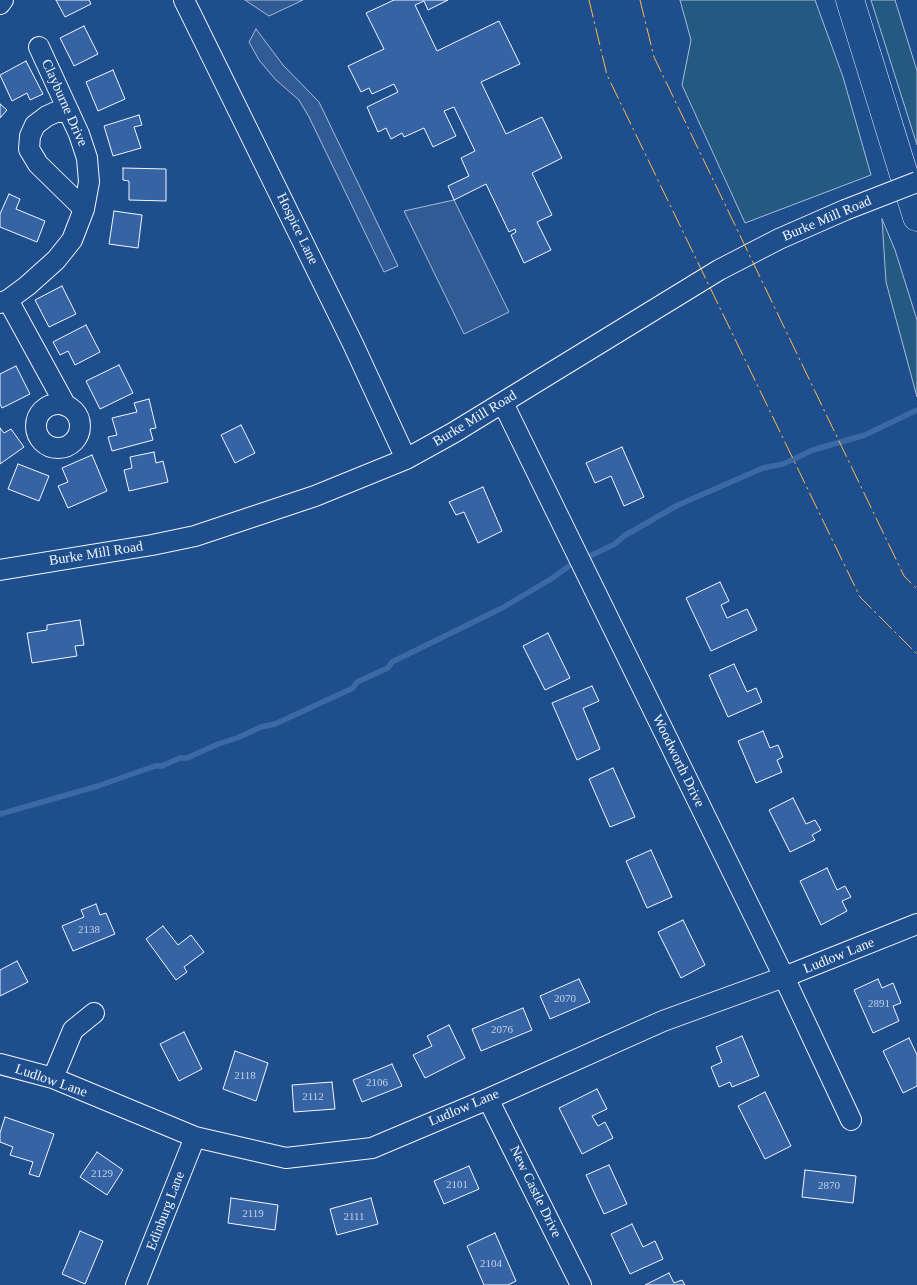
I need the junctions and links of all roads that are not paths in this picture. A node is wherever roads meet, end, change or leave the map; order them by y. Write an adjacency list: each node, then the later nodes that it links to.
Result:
1 (3, 0): 4 (street)
2 (184, 0): 13 (street, Hospice Lane)
3 (850, 0): 9 (highway)
4 (0, 4)
5 (39, 47): 6 (street, Clayburne Drive)
6 (69, 112): 8 (street, Clayburne Drive); 8 (street)
7 (917, 182): 11 (street, Burke Mill Road, bridge)
8 (84, 209): 10 (street, Clayburne Drive)
9 (917, 217)
10 (4, 301): 12 (street)
11 (503, 403): 13 (street, Burke Mill Road); 16 (street, Woodworth Drive)
12 (66, 406)
13 (406, 459): 14 (street, Burke Mill Road)
14 (0, 570)
15 (917, 924): 16 (street, Ludlow Lane)
16 (784, 977): 20 (street, Ludlow Lane); 21 (street, Woodworth Drive)
17 (94, 1013): 19 (street)
18 (0, 1064): 19 (street, Ludlow Lane)
19 (53, 1078): 22 (street, Ludlow Lane)
20 (488, 1098): 22 (street, Ludlow Lane); 24 (street, New Castle Drive)
21 (851, 1120)
22 (195, 1137): 23 (street, Edinburg Lane)
23 (136, 1285)
24 (581, 1285)

